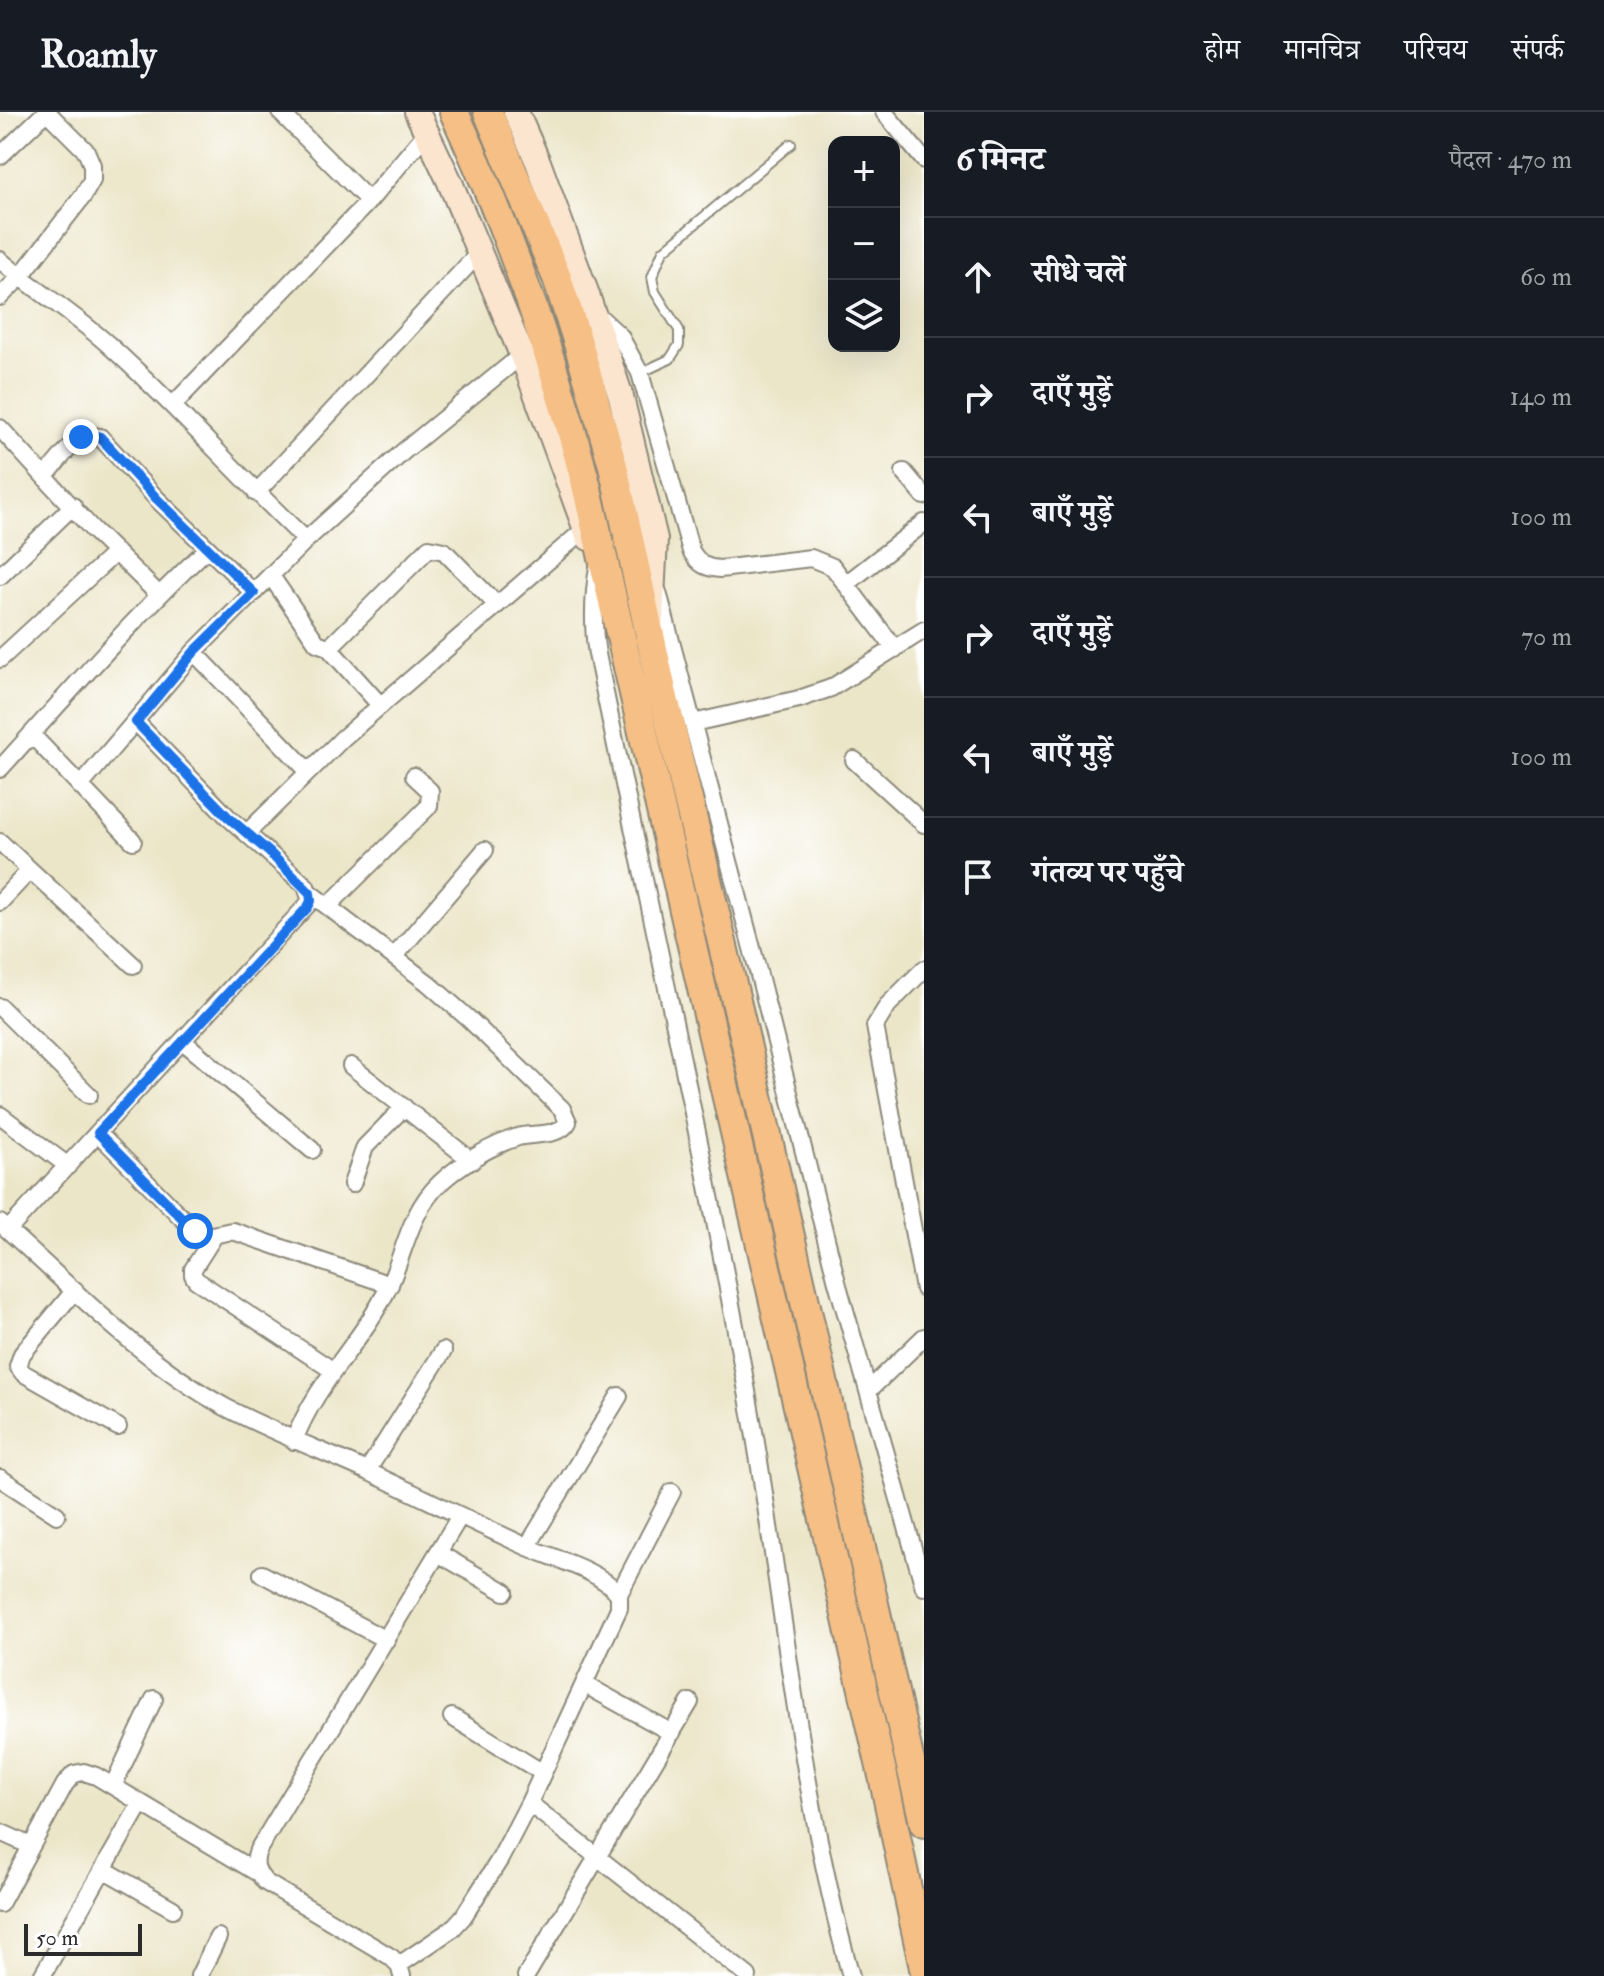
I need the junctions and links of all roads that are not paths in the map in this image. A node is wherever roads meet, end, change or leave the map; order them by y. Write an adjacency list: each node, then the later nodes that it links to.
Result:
1 (46, 112): 9 (street); 14 (street)
2 (280, 112): 11 (street)
3 (454, 112): 38 (highway)
4 (488, 112): 41 (highway)
5 (516, 112): 16 (main road)
6 (884, 112): 10 (street)
7 (422, 122): 11 (street); 12 (main road)
8 (791, 144): 18 (lane)
9 (0, 156)
10 (924, 160)
11 (369, 201): 19 (street)
12 (479, 253): 17 (main road); 23 (street)
13 (0, 260): 14 (street)
14 (20, 277): 15 (street); 19 (street)
15 (0, 297)
16 (592, 310): 18 (street); 34 (main road)
17 (522, 355): 27 (main road); 28 (street)
18 (640, 373): 35 (street)
19 (174, 404): 23 (street)
20 (0, 428): 22 (street)
21 (904, 472): 24 (street)
22 (46, 475): 25 (street); 29 (street)
23 (256, 493): 28 (street)
24 (924, 496)
25 (73, 506): 30 (street); 32 (street)
26 (924, 523): 35 (street)
27 (585, 529): 31 (main road); 39 (street)
28 (306, 540): 33 (street)
29 (207, 549): 36 (street); 37 (street)
30 (116, 552): 37 (street); 45 (street)
31 (599, 562): 38 (main road); 126 (street)
32 (1, 574)
33 (271, 576): 36 (street); 42 (street)
34 (655, 580): 41 (main road); 48 (street)
35 (846, 584): 43 (street)
36 (254, 593): 44 (street)
37 (158, 594): 49 (street)
38 (615, 603): 120 (highway)
39 (497, 605): 42 (street); 46 (street)
40 (924, 630): 43 (street)
41 (649, 631): 111 (highway)
42 (328, 647): 46 (street)
43 (895, 649): 48 (street)
44 (194, 652): 47 (street); 52 (street)
45 (0, 659)
46 (380, 705): 52 (street)
47 (136, 722): 54 (street); 56 (street)
48 (693, 723): 86 (street)
49 (31, 734): 51 (street); 54 (street)
50 (854, 760): 55 (street)
51 (0, 769)
52 (308, 771): 56 (street)
53 (414, 776): 63 (street)
54 (80, 786): 57 (street)
55 (924, 824)
56 (247, 833): 61 (street)
57 (133, 841)
58 (0, 842): 60 (street)
59 (485, 850): 64 (street)
60 (30, 870): 62 (street); 65 (street)
61 (310, 893): 63 (street); 68 (street)
62 (0, 902)
63 (328, 906): 64 (street)
64 (394, 957): 75 (street)
65 (133, 965)
66 (924, 969): 81 (street)
67 (0, 1007): 70 (street)
68 (184, 1042): 73 (street); 74 (street)
69 (351, 1066): 71 (street)
70 (89, 1095)
71 (404, 1107): 75 (street); 77 (street)
72 (0, 1115): 76 (street)
73 (98, 1133): 76 (street); 79 (street)
74 (312, 1150)
75 (472, 1161): 80 (street)
76 (68, 1166): 78 (street)
77 (352, 1184)
78 (4, 1226): 82 (street)
79 (214, 1236): 80 (street); 85 (street)
80 (390, 1285): 85 (street)
81 (924, 1289)
82 (75, 1290): 88 (street); 89 (street)
83 (924, 1337): 86 (street)
84 (443, 1351): 90 (street)
85 (332, 1370): 89 (street)
86 (869, 1390): 98 (street)
87 (619, 1396): 95 (street)
88 (118, 1427)
89 (294, 1441): 90 (street)
90 (367, 1471): 94 (street)
91 (0, 1478): 93 (street)
92 (672, 1492): 100 (street)
93 (57, 1515)
94 (460, 1516): 95 (street); 96 (street)
95 (527, 1547): 100 (street)
96 (438, 1553): 99 (street); 101 (street)
97 (262, 1574): 101 (street)
98 (924, 1587)
99 (505, 1592)
100 (619, 1594): 102 (street)
101 (386, 1640): 116 (street)
102 (584, 1684): 106 (street); 107 (street)
103 (154, 1699): 108 (street)
104 (690, 1702): 106 (street)
105 (452, 1717): 107 (street)
106 (672, 1733): 114 (street)
107 (543, 1773): 110 (street)
108 (113, 1786): 109 (street); 113 (street)
109 (141, 1803): 115 (street); 116 (street)
110 (529, 1803): 114 (street); 121 (street)
111 (924, 1823)
112 (0, 1832): 113 (street)
113 (31, 1846): 117 (street)
114 (598, 1857): 122 (street); 125 (street)
115 (103, 1869): 118 (street); 123 (street)
116 (256, 1872): 121 (street)
117 (0, 1904)
118 (173, 1909)
119 (218, 1937): 124 (street)
120 (924, 1968)
121 (401, 1971)
122 (531, 1974)
123 (42, 1976)
124 (199, 1976)
125 (748, 1976)
126 (851, 1976)

